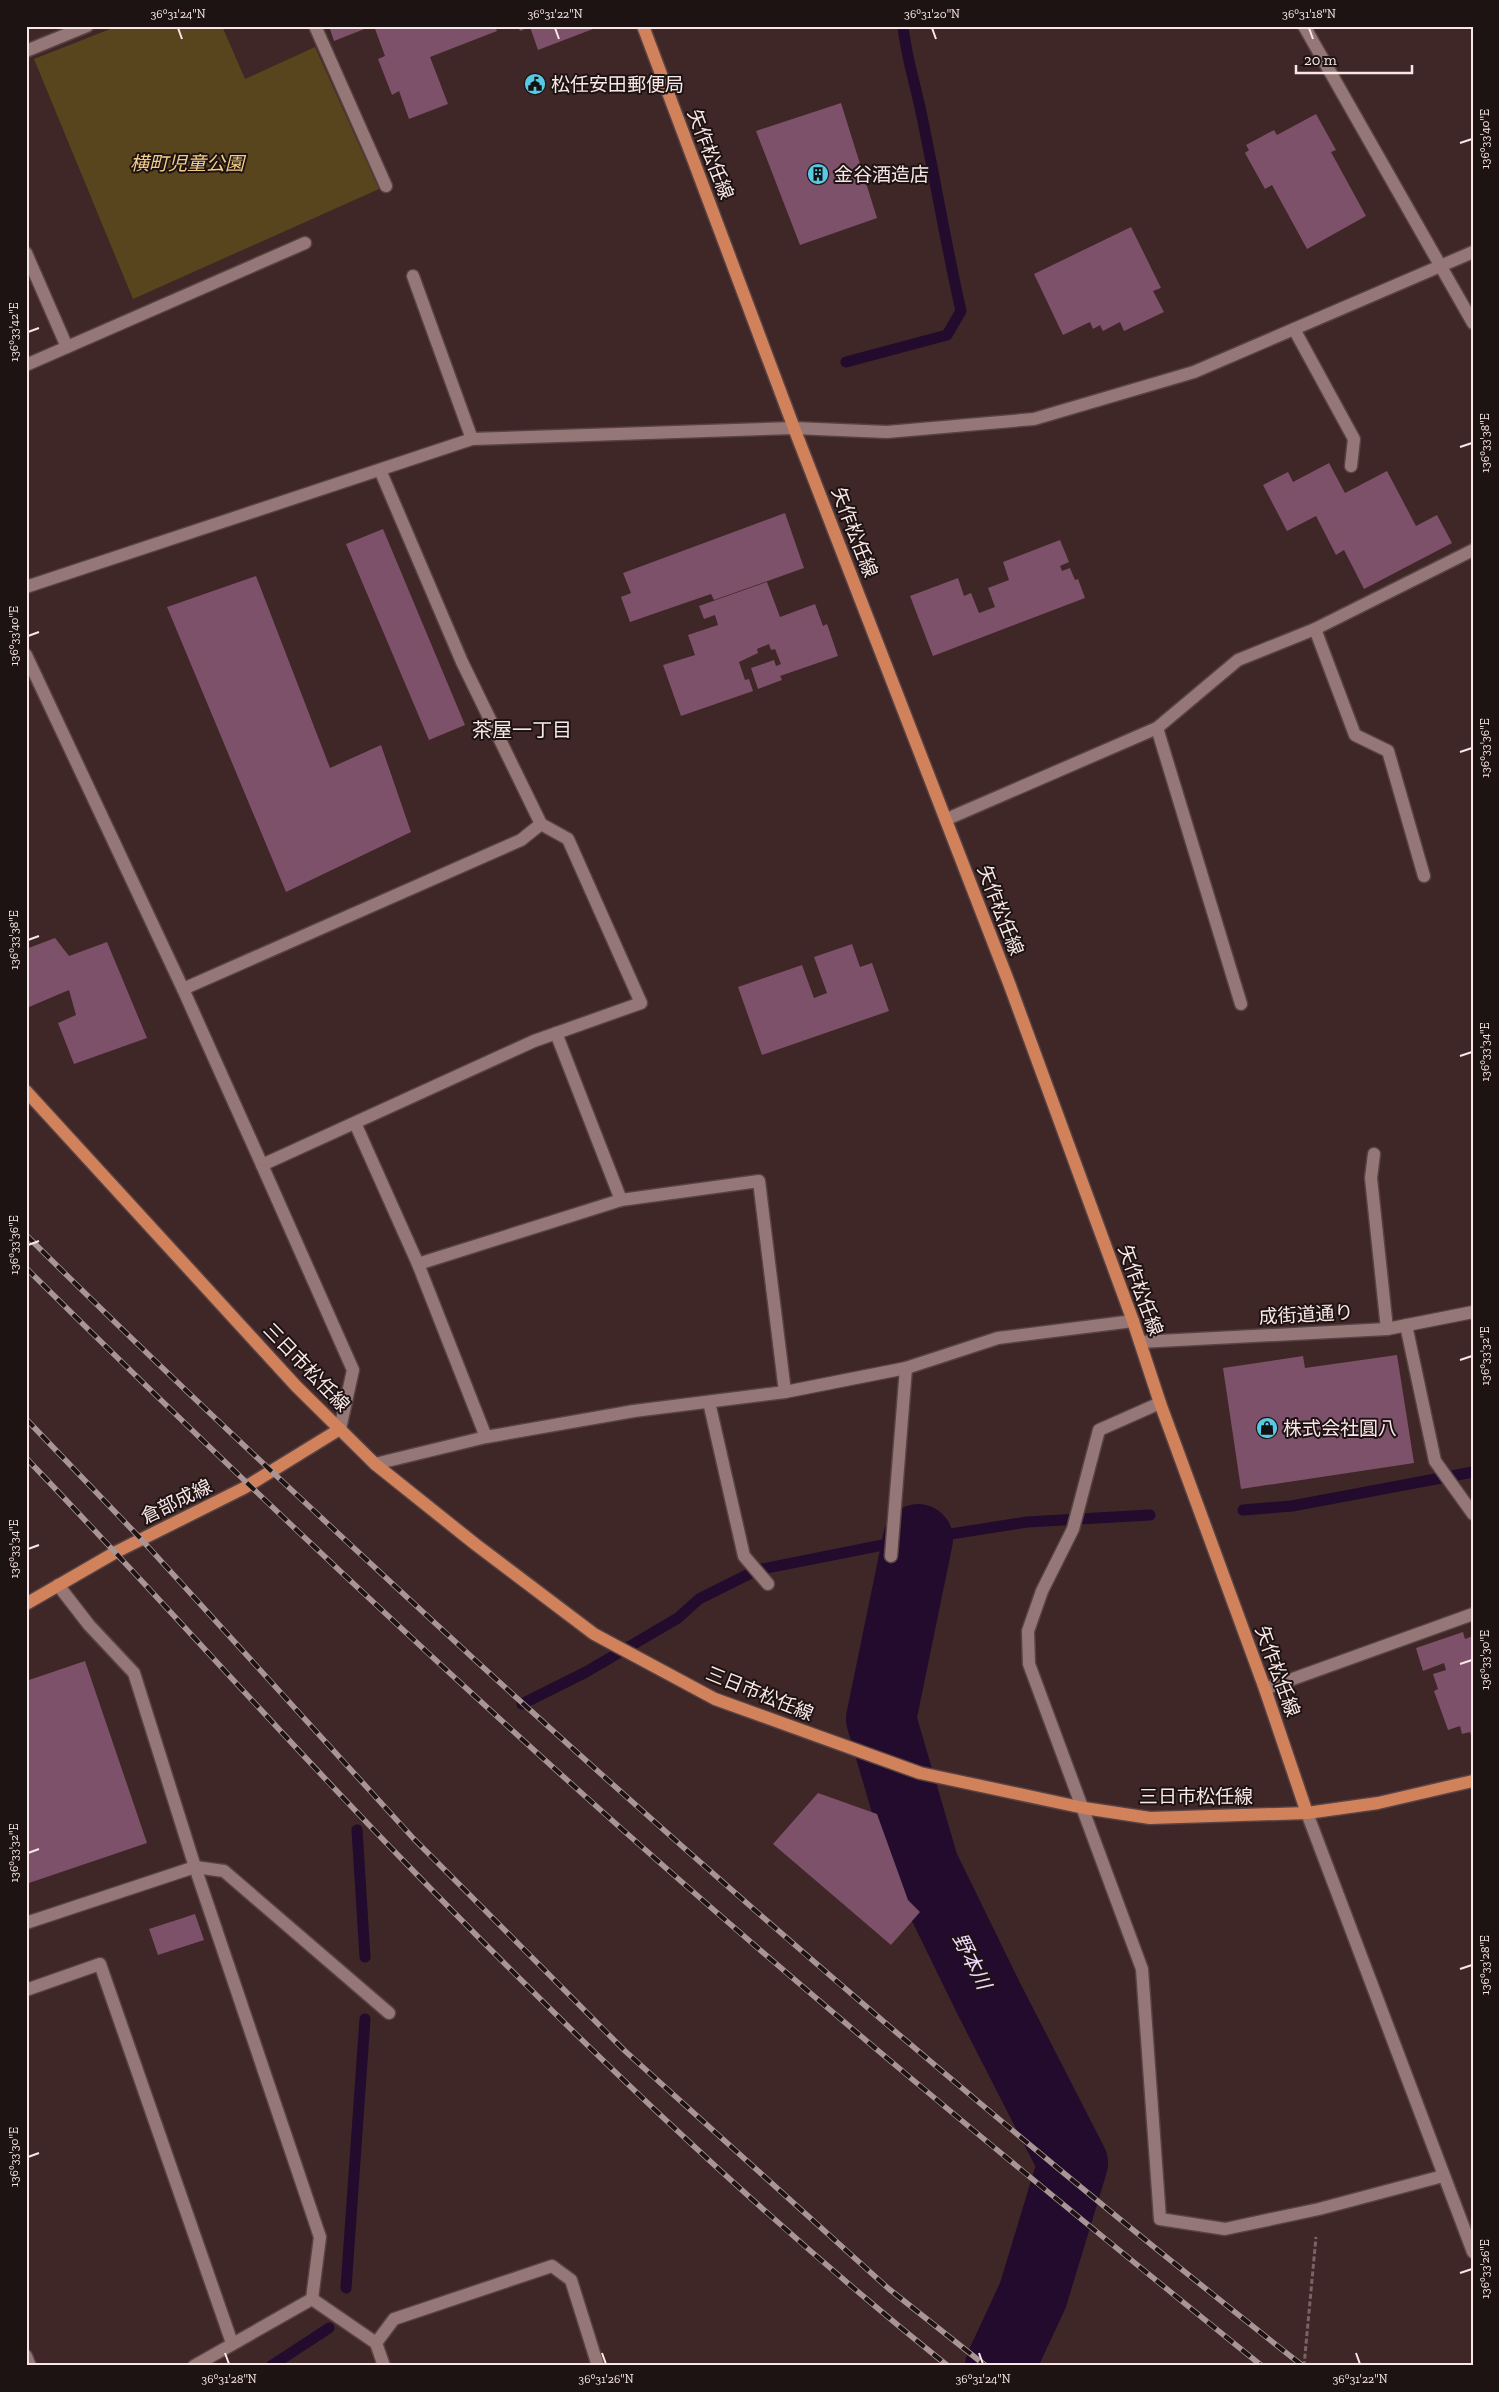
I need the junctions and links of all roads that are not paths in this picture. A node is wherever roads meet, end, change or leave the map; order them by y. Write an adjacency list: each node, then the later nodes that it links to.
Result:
1 (87, 26): 5 (street)
2 (315, 26): 6 (street)
3 (643, 26): 16 (main road, 矢作松任線)
4 (1304, 26): 10 (street)
5 (26, 51)
6 (386, 186)
7 (306, 243): 14 (street)
8 (1473, 252): 10 (street)
9 (26, 254): 14 (street)
10 (1441, 266): 12 (street); 13 (street)
11 (413, 276): 17 (street)
12 (1473, 323)
13 (1294, 329): 16 (street); 18 (street)
14 (67, 347): 15 (street)
15 (26, 365)
16 (794, 428): 17 (street); 25 (main road, 矢作松任線)
17 (472, 439): 19 (street)
18 (1351, 466)
19 (380, 470): 21 (street); 26 (street)
20 (1473, 550): 22 (street)
21 (26, 587)
22 (1315, 629): 24 (street); 27 (street)
23 (26, 655): 28 (street)
24 (1157, 728): 25 (street); 29 (street)
25 (947, 819): 38 (main road, 矢作松任線)
26 (541, 824): 28 (street); 30 (street)
27 (1424, 876)
28 (183, 989): 34 (street)
29 (1241, 1004)
30 (556, 1033): 32 (street); 35 (street)
31 (26, 1091): 46 (main road, 三日市松任線)
32 (355, 1122): 34 (street); 36 (street)
33 (1374, 1154): 40 (street)
34 (262, 1165): 46 (street)
35 (621, 1200): 36 (street); 43 (street)
36 (418, 1264): 47 (street)
37 (1473, 1312): 39 (street, 成街道通り)
38 (1133, 1321): 41 (main road, 矢作松任線); 42 (street)
39 (1406, 1325): 40 (street, 成街道通り); 49 (street)
40 (1387, 1329): 41 (street, 成街道通り)
41 (1140, 1342): 45 (main road, 矢作松任線)
42 (906, 1368): 43 (street); 50 (street)
43 (785, 1392): 44 (street)
44 (709, 1402): 47 (street); 51 (street)
45 (1160, 1403): 55 (main road, 矢作松任線); 57 (street)
46 (340, 1430): 48 (main road, 三日市松任線); 52 (main road, 倉部成線)
47 (486, 1437): 48 (street)
48 (375, 1464): 57 (main road, 三日市松任線)
49 (1473, 1514)
50 (892, 1556)
51 (768, 1584)
52 (58, 1585): 53 (main road, 倉部成線); 59 (street)
53 (26, 1604)
54 (1473, 1614): 55 (street)
55 (1266, 1689): 58 (main road, 矢作松任線)
56 (1473, 1781): 58 (main road, 三日市松任線)
57 (1084, 1808): 58 (main road, 三日市松任線); 63 (street)
58 (1307, 1813): 63 (street)
59 (194, 1867): 60 (street); 62 (street); 65 (street)
60 (26, 1923)
61 (26, 1990): 66 (street)
62 (389, 2013)
63 (1443, 2176): 64 (street)
64 (1473, 2252)
65 (312, 2299): 66 (street); 67 (street)
66 (232, 2343): 70 (street)
67 (376, 2343): 71 (street); 72 (street)
68 (26, 2356): 69 (street)
69 (30, 2366)
70 (194, 2366)
71 (384, 2366)
72 (598, 2366)

